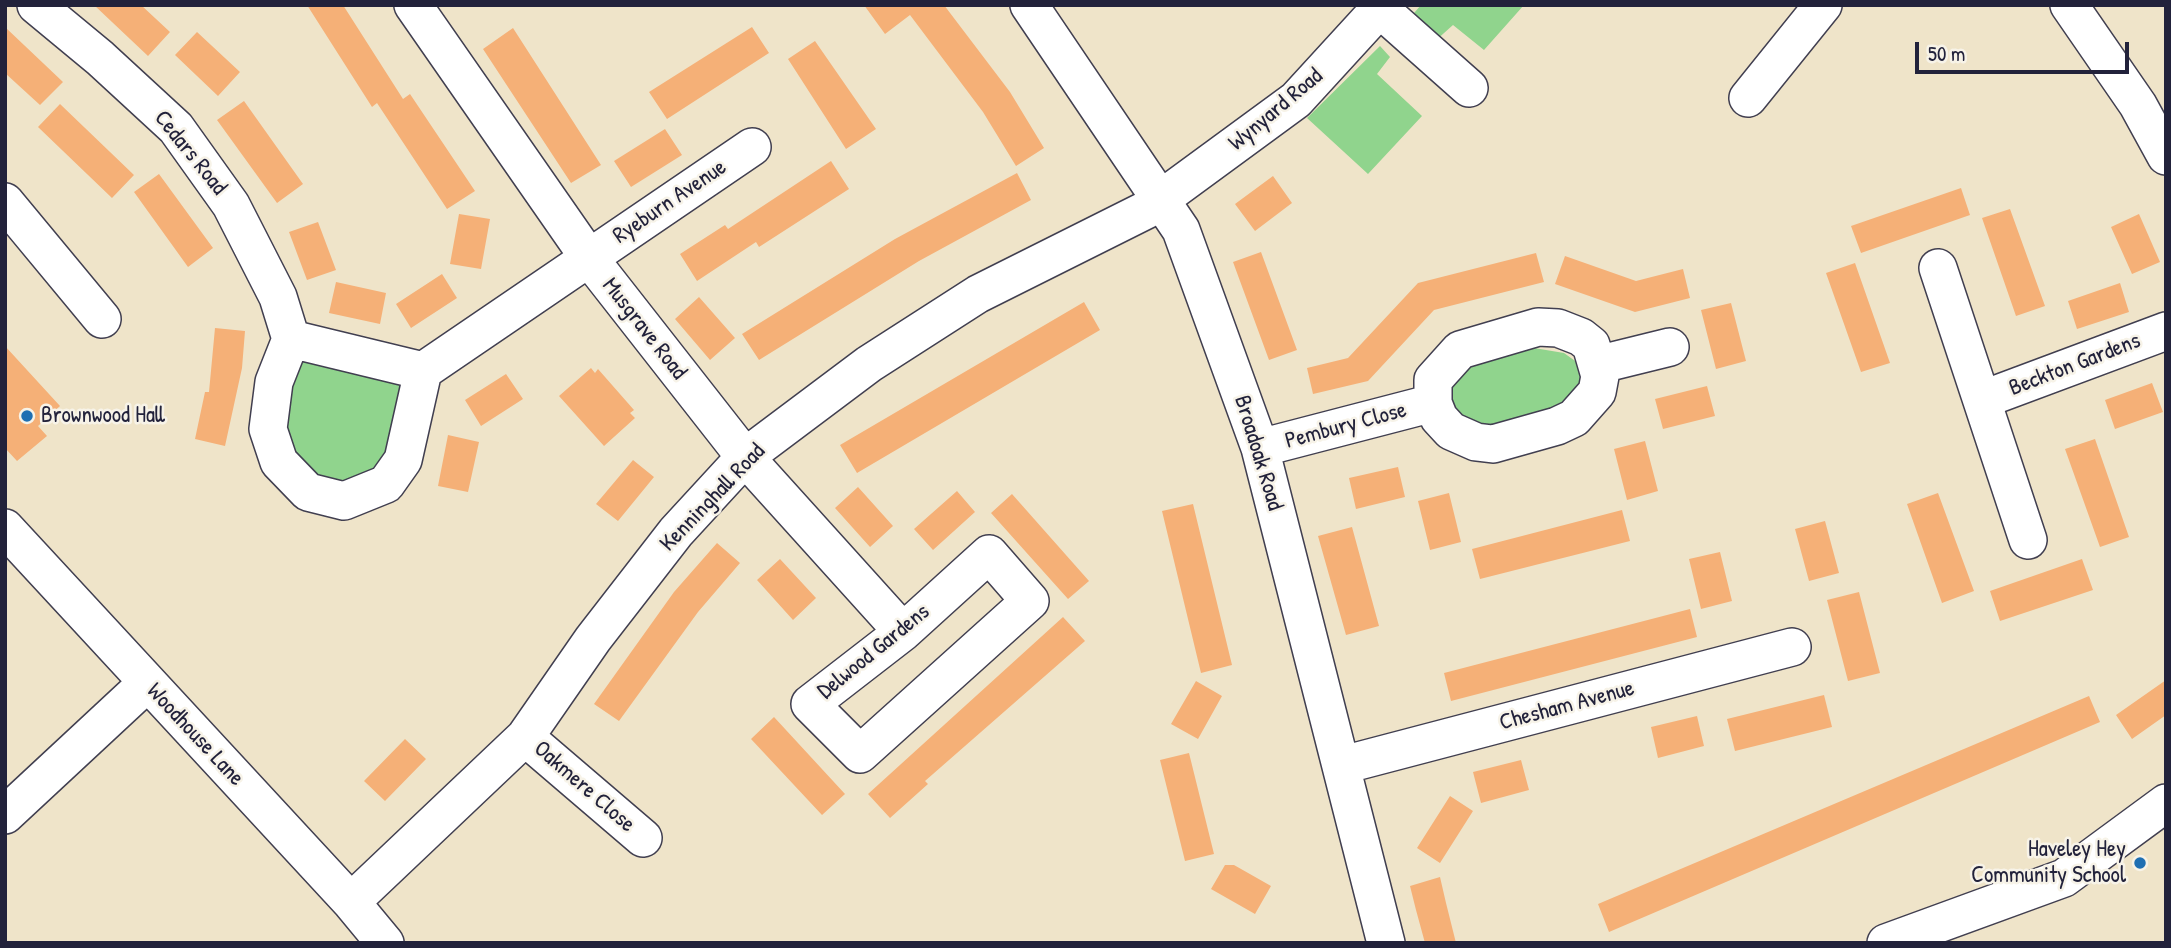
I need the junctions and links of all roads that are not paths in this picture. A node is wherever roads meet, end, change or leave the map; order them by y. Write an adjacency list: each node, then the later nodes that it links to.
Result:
1 (36, 5): 17 (street, Cedars Road)
2 (413, 5): 13 (street, Musgrave Road)
3 (1029, 5): 11 (street, Broadoak Road)
4 (1823, 5): 8 (street)
5 (2069, 5): 9 (street)
6 (1381, 7): 7 (street, Wynyard Road); 11 (street, Wynyard Road)
7 (1469, 88)
8 (1748, 98)
9 (2162, 141)
10 (752, 147): 13 (street, Ryeburn Avenue)
11 (1162, 197): 23 (street, Broadoak Road); 24 (street, Kenninghall Road)
12 (5, 202): 15 (street)
13 (589, 258): 20 (street); 24 (street, Musgrave Road)
14 (1938, 268): 21 (street, Beckton Gardens)
15 (102, 319)
16 (2166, 331): 21 (street, Beckton Gardens)
17 (291, 339): 20 (street); 20 (street)
18 (1670, 346): 19 (street)
19 (1597, 365): 22 (street, Pembury Close); 22 (street, Pembury Close)
20 (423, 371)
21 (1984, 399): 26 (street, Beckton Gardens)
22 (1433, 403): 23 (street, Pembury Close)
23 (1260, 448): 31 (street, Broadoak Road)
24 (745, 457): 27 (street, Musgrave Road); 30 (street, Kenninghall Road)
25 (5, 528): 29 (street, Woodhouse Lane)
26 (2028, 540)
27 (903, 632): 27 (street, Delwood Gardens)
28 (1792, 647): 31 (street, Chesham Avenue)
29 (147, 683): 33 (street); 35 (street, Woodhouse Lane)
30 (525, 737): 34 (street, Oakmere Close); 35 (street, Kenninghall Road)
31 (1343, 765): 37 (street, Broadoak Road)
32 (2166, 803): 38 (street)
33 (5, 815)
34 (643, 838)
35 (351, 902): 36 (street, Woodhouse Lane)
36 (385, 943)
37 (1386, 943)
38 (1886, 943)

